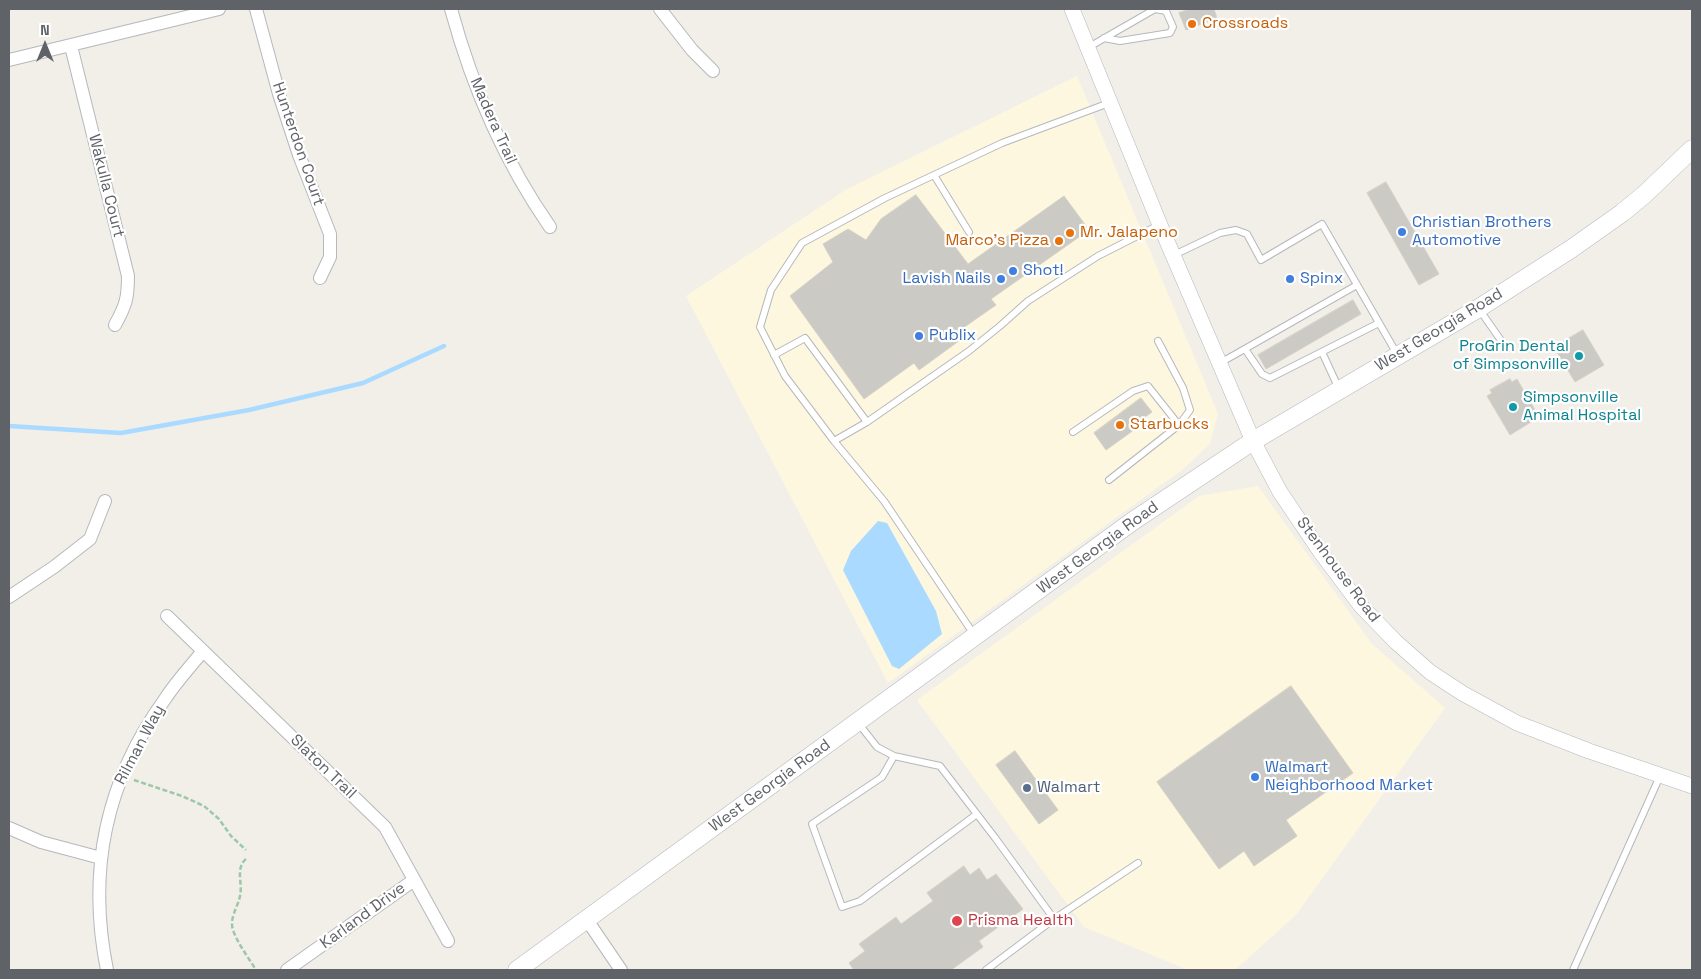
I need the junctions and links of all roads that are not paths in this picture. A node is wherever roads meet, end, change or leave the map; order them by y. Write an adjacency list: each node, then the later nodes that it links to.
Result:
1 (219, 9): 7 (street)
2 (256, 9): 18 (street, Hunterdon Court)
3 (451, 9): 15 (street, Madera Trail)
4 (660, 9): 10 (street)
5 (1072, 9): 8 (street, Stenhouse Road)
6 (1104, 38): 6 (lane); 8 (lane)
7 (71, 46): 9 (street); 22 (street, Wakulla Court)
8 (1088, 48): 11 (street, Stenhouse Road)
9 (9, 60)
10 (713, 71)
11 (1109, 103): 13 (lane); 14 (street, Stenhouse Road)
12 (1692, 149): 20 (main road, West Georgia Road)
13 (934, 175): 16 (lane); 28 (lane)
14 (1160, 225): 17 (street, Stenhouse Road); 31 (lane)
15 (550, 227)
16 (969, 232)
17 (1174, 255): 19 (lane); 29 (street, Stenhouse Road)
18 (320, 278)
19 (1357, 285): 21 (lane); 24 (lane)
20 (1479, 308): 25 (lane); 27 (main road, West Georgia Road)
21 (1379, 323): 26 (lane); 27 (lane)
22 (115, 325)
23 (1158, 341): 32 (lane)
24 (1245, 349): 26 (lane); 29 (lane)
25 (1507, 349)
26 (1322, 352): 30 (lane)
27 (1398, 355): 30 (main road, West Georgia Road)
28 (774, 356): 31 (lane); 34 (lane)
29 (1220, 363): 35 (street, Stenhouse Road)
30 (1340, 389): 35 (main road, West Georgia Road)
31 (867, 422): 34 (lane)
32 (1180, 425): 33 (lane); 36 (lane)
33 (1073, 432)
34 (834, 441): 40 (lane)
35 (1253, 441): 40 (main road, West Georgia Road); 44 (street, Stenhouse Road)
36 (1109, 480)
37 (105, 501): 38 (street)
38 (9, 597)
39 (168, 616): 41 (street, Slaton Trail)
40 (975, 637): 42 (main road, West Georgia Road)
41 (203, 651): 48 (street, Rilman Way); 50 (street, Slaton Trail)
42 (858, 723): 43 (lane); 52 (main road, West Georgia Road)
43 (894, 756): 46 (lane); 46 (lane)
44 (1660, 775): 45 (street, Stenhouse Road); 59 (lane)
45 (1692, 786)
46 (977, 814): 51 (lane)
47 (9, 828): 48 (street)
48 (101, 858): 54 (street, Rilman Way)
49 (1138, 863): 51 (lane)
50 (414, 880): 53 (street, Slaton Trail); 55 (street, Karland Drive)
51 (1054, 919): 58 (lane)
52 (587, 920): 56 (main road, West Georgia Road); 57 (street)
53 (448, 941)
54 (107, 970)
55 (287, 970)
56 (517, 970)
57 (621, 970)
58 (986, 970)
59 (1573, 970)

